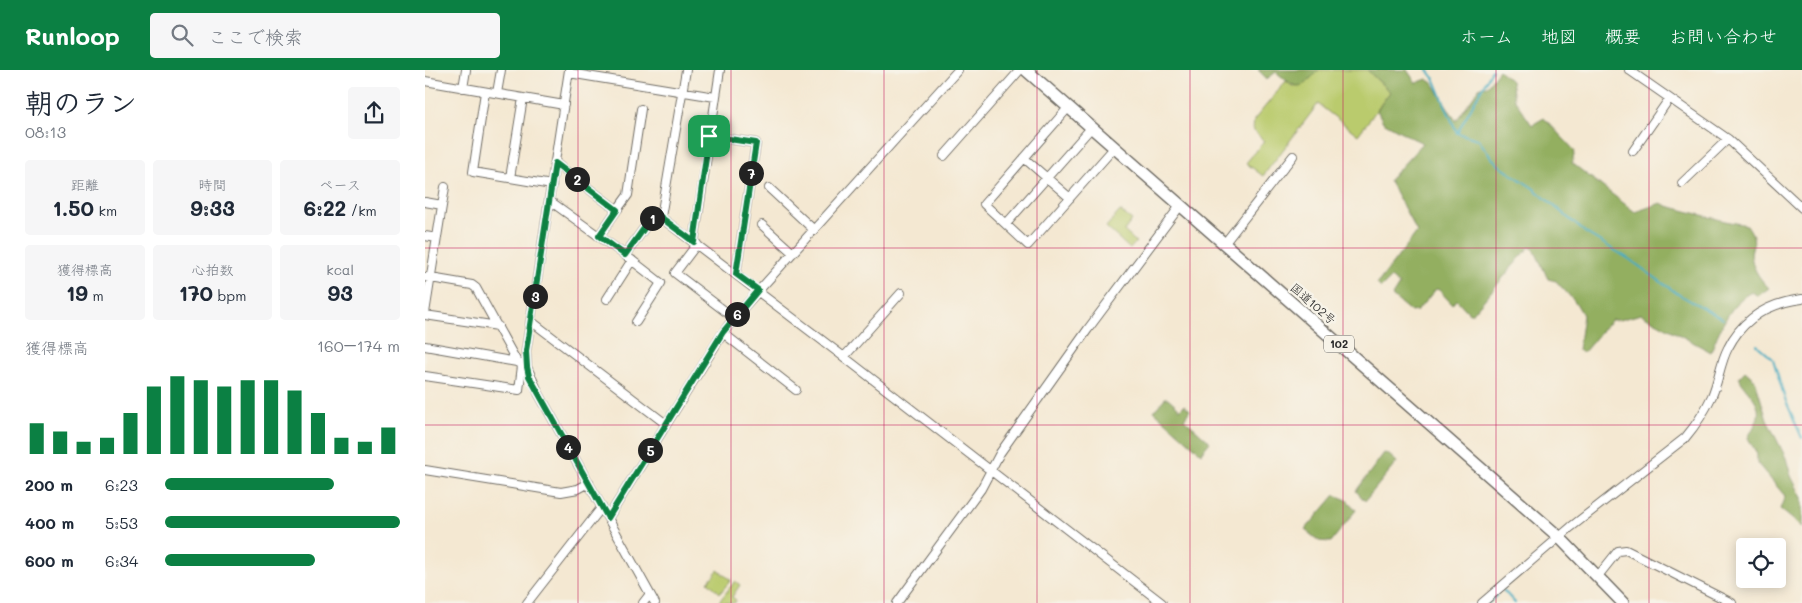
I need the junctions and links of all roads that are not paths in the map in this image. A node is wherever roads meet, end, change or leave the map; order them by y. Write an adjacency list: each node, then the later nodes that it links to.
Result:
1 (467, 70): 11 (street)
2 (501, 70): 14 (street)
3 (686, 70): 13 (street)
4 (720, 70): 15 (street)
5 (958, 70): 46 (street)
6 (1020, 70): 26 (street)
7 (1629, 70): 17 (street)
8 (569, 72): 13 (street); 18 (street)
9 (1032, 72): 19 (highway, 国道102号 / 102)
10 (425, 81): 11 (street)
11 (463, 88): 12 (street)
12 (485, 92): 14 (street); 30 (street)
13 (683, 92): 15 (street); 43 (street)
14 (497, 93): 16 (street)
15 (715, 97): 22 (street)
16 (523, 98): 18 (street); 30 (street)
17 (1669, 99): 23 (street); 25 (street)
18 (564, 105): 29 (street)
19 (1069, 108): 21 (highway, 国道102号 / 102); 28 (street)
20 (641, 109): 42 (street)
21 (1091, 128): 24 (highway, 国道102号 / 102); 31 (street)
22 (709, 136): 50 (street); 54 (street)
23 (1727, 139): 32 (street); 41 (street)
24 (1115, 148): 36 (street); 40 (highway, 国道102号 / 102)
25 (1633, 151)
26 (944, 156)
27 (1293, 156): 51 (street)
28 (1024, 158): 31 (street); 44 (street)
29 (555, 163): 33 (street); 42 (street)
30 (510, 178): 33 (street)
31 (1047, 178): 36 (street); 44 (street)
32 (1682, 184)
33 (552, 186): 37 (street)
34 (445, 187): 39 (street)
35 (769, 188): 46 (street)
36 (1070, 198): 44 (street)
37 (550, 201): 48 (street); 62 (street)
38 (425, 202): 39 (street)
39 (442, 204): 49 (street)
40 (1181, 206): 51 (highway, 国道102号 / 102); 73 (street)
41 (1802, 208)
42 (617, 210): 48 (street)
43 (661, 217): 50 (street); 53 (street)
44 (1006, 224)
45 (762, 225): 52 (street)
46 (814, 230): 52 (street)
47 (425, 236): 49 (street)
48 (599, 236): 53 (street)
49 (437, 238): 55 (street)
50 (696, 243): 54 (street); 61 (street)
51 (1224, 244): 77 (highway, 国道102号 / 102)
52 (793, 253): 56 (street)
53 (629, 258): 58 (street); 63 (street)
54 (736, 274): 56 (street)
55 (428, 277): 60 (street); 64 (street)
56 (758, 290): 61 (street); 67 (street)
57 (901, 293): 67 (street)
58 (607, 299)
59 (1802, 299): 77 (street)
60 (425, 314): 64 (street)
61 (734, 318): 65 (street)
62 (531, 321): 68 (street); 71 (street)
63 (636, 322)
64 (498, 326): 68 (street)
65 (723, 332): 70 (street); 71 (street)
66 (425, 346): 68 (street)
67 (844, 357): 73 (street)
68 (522, 365): 69 (street); 74 (street)
69 (425, 376)
70 (796, 390)
71 (666, 424): 76 (street)
72 (425, 470): 74 (street)
73 (991, 472): 83 (street); 84 (street)
74 (589, 483): 75 (street)
75 (602, 507): 76 (street); 80 (street)
76 (608, 518): 79 (street)
77 (1559, 537): 78 (highway, 国道102号 / 102); 85 (street)
78 (1598, 576): 86 (highway, 国道102号 / 102); 87 (street)
79 (650, 594): 81 (street); 82 (street)
80 (527, 603)
81 (643, 603)
82 (655, 603)
83 (897, 603)
84 (1162, 603)
85 (1482, 603)
86 (1623, 603)
87 (1733, 603)

